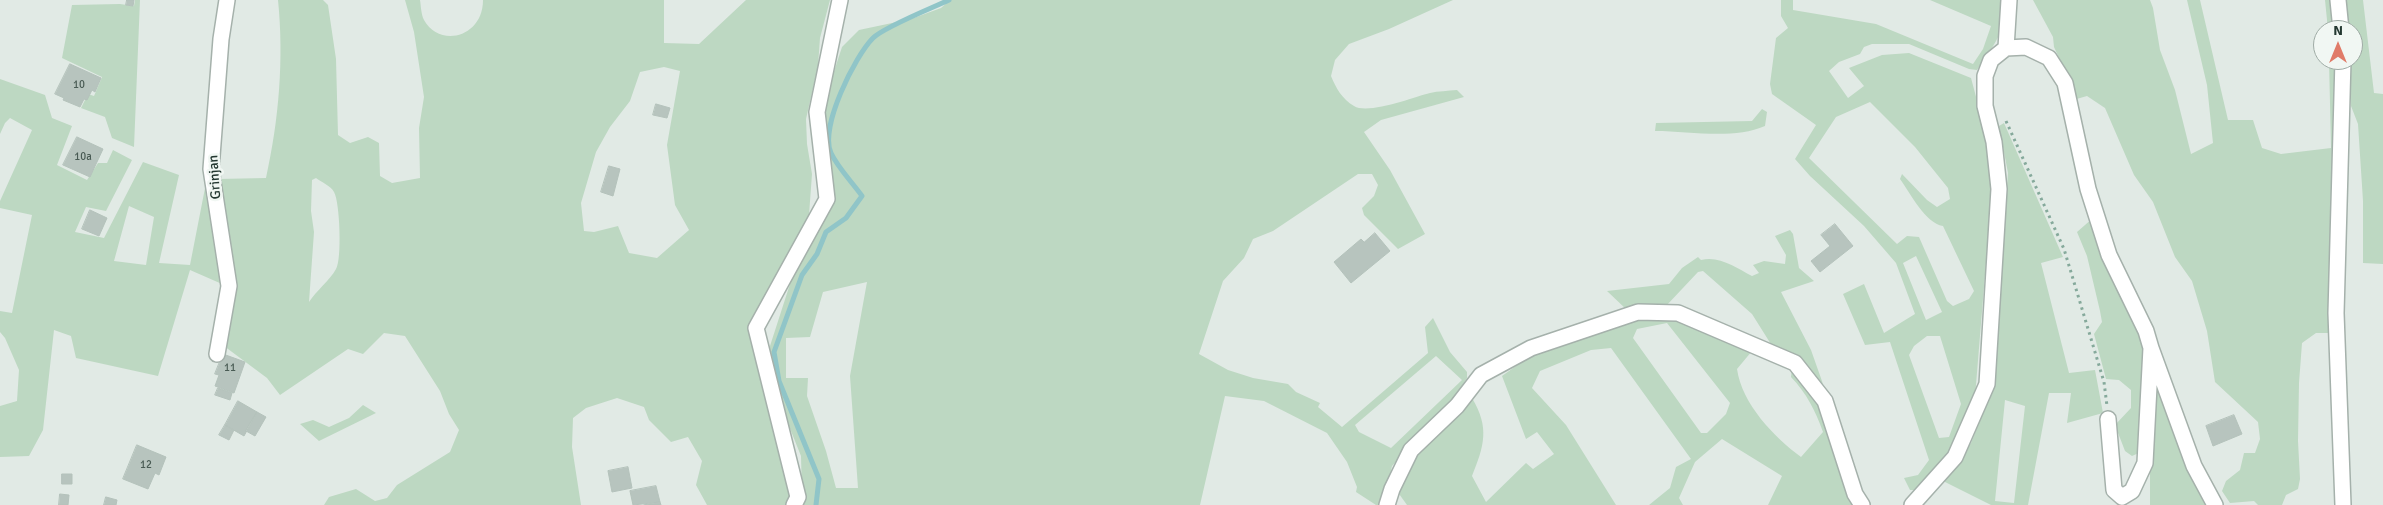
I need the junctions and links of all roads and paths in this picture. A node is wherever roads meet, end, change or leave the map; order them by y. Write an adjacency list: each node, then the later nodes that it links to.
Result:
1 (227, 0): 10 (street, Grinjan)
2 (840, 0): 12 (street)
3 (2009, 0): 6 (street)
4 (2338, 0): 5 (street)
5 (2340, 20)
6 (2006, 48): 9 (street); 15 (street)
7 (2343, 70): 17 (street)
8 (2006, 120): 11 (path)
9 (2151, 348): 11 (street); 16 (street)
10 (217, 354)
11 (2108, 419)
12 (794, 505)
13 (1388, 505): 14 (street)
14 (1862, 505)
15 (1912, 505)
16 (2214, 505)
17 (2343, 505)

